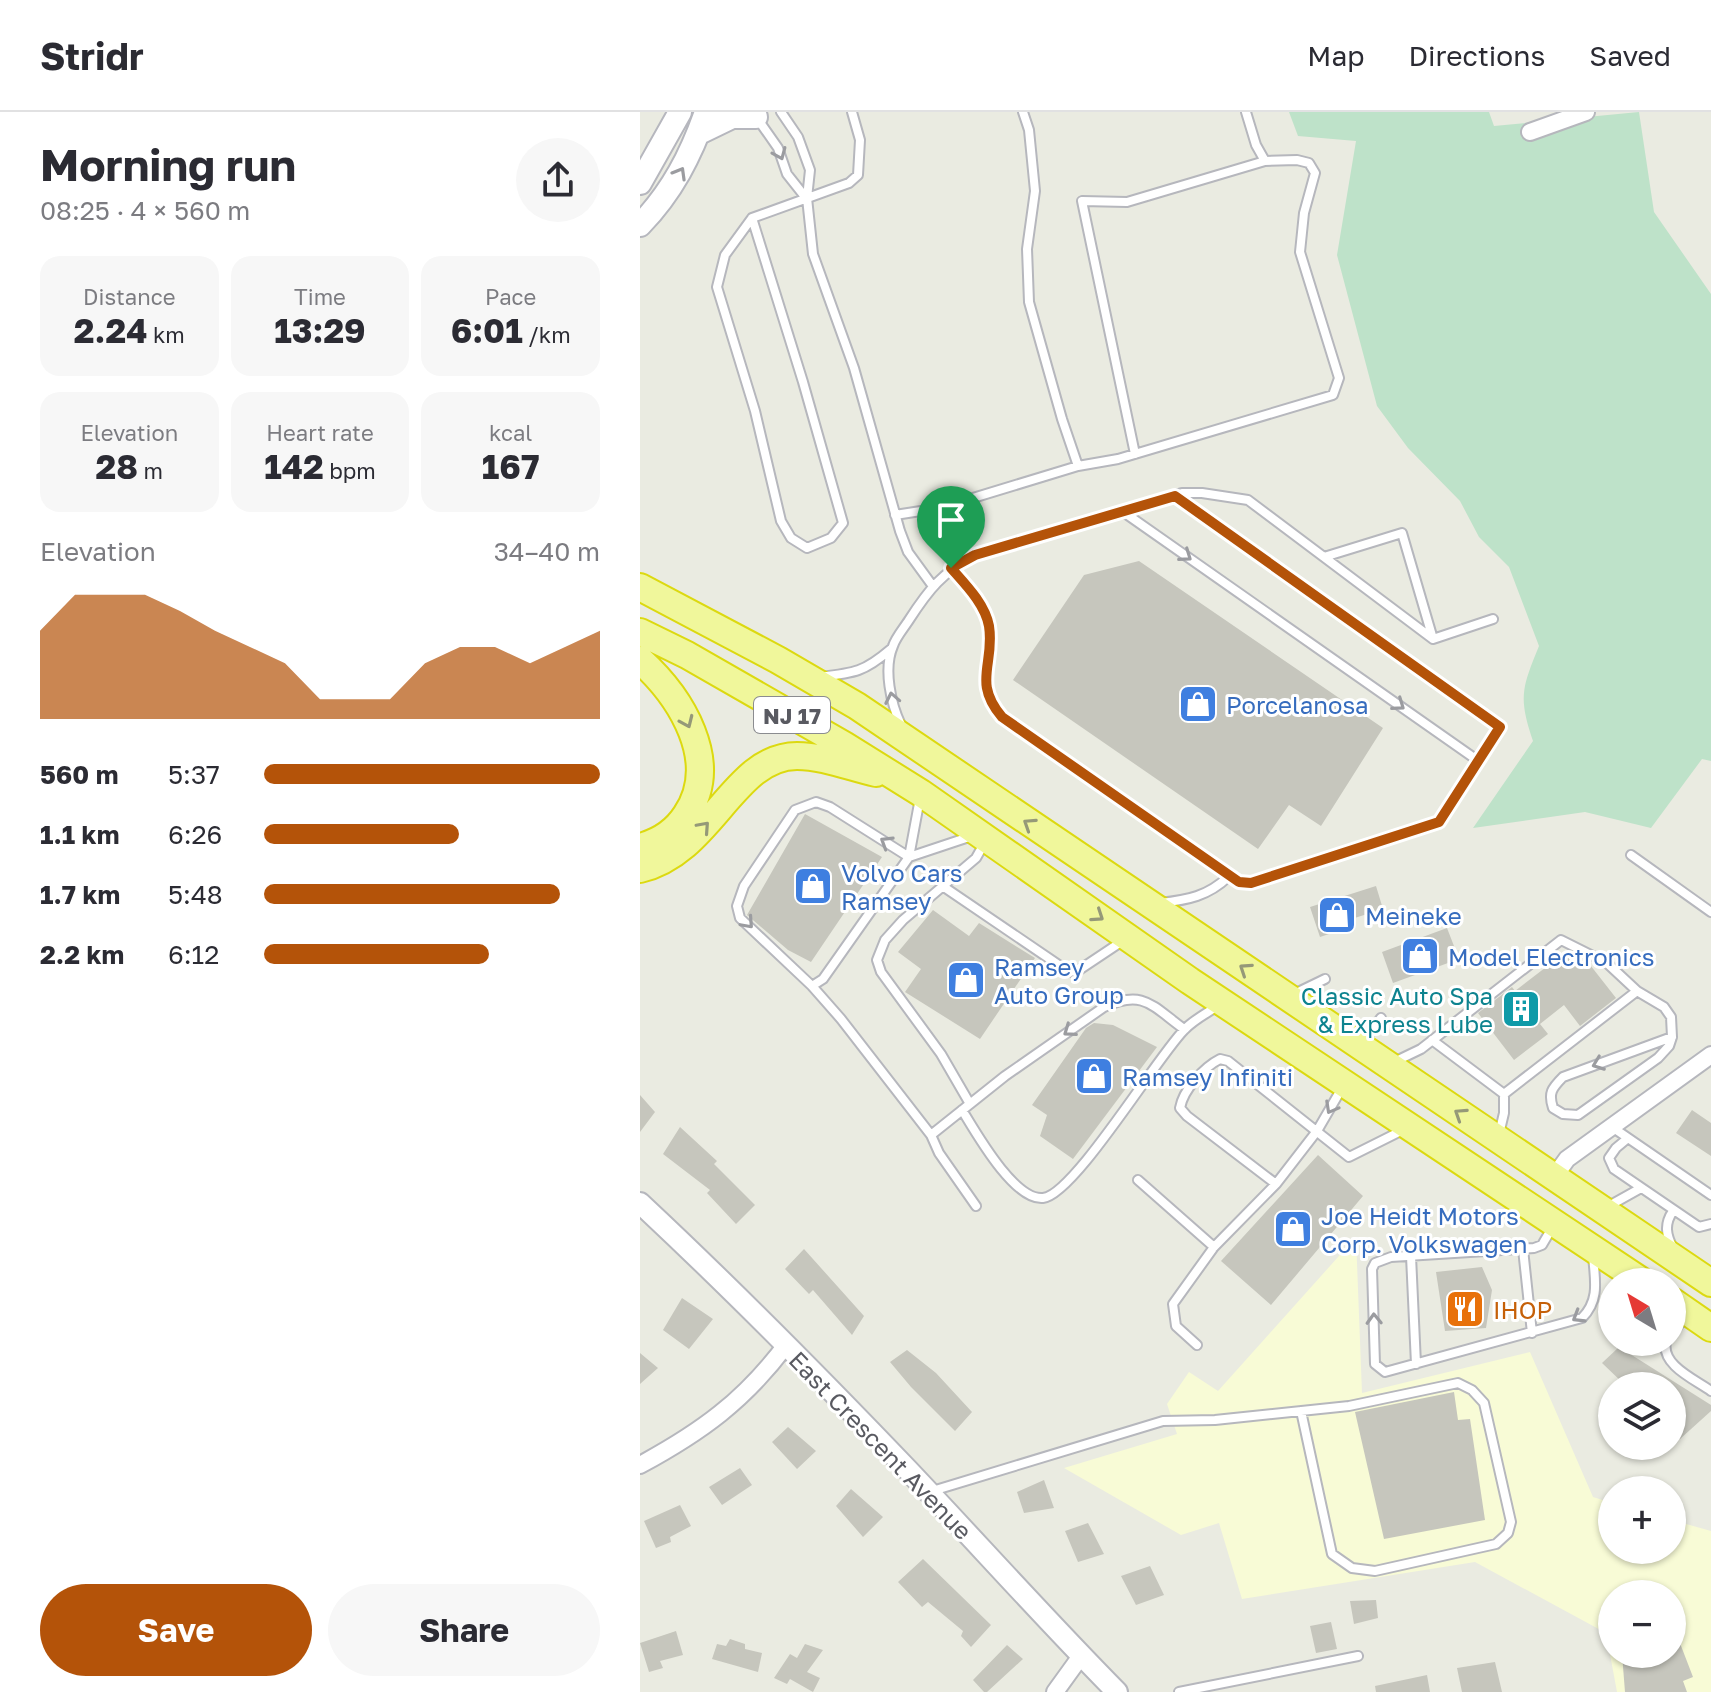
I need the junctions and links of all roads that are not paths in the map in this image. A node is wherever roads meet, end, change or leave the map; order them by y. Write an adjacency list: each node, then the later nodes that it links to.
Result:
1 (680, 112): 11 (main road)
2 (781, 112): 12 (lane)
3 (852, 112): 12 (lane)
4 (1023, 112): 16 (lane)
5 (1246, 112): 10 (lane)
6 (1586, 112): 9 (street)
7 (753, 114): 8 (main road); 12 (lane, one-way to 12)
8 (703, 122): 14 (main road, one-way to 8)
9 (1530, 132)
10 (1265, 161): 15 (lane); 15 (lane)
11 (640, 183)
12 (807, 198): 13 (lane); 19 (lane)
13 (752, 218): 13 (lane)
14 (640, 225)
15 (1135, 454): 16 (lane)
16 (1078, 466): 19 (lane)
17 (1175, 496): 18 (lane); 20 (lane); 33 (lane)
18 (1122, 511): 22 (lane); 33 (lane, one-way to 33)
19 (895, 515): 23 (lane)
20 (1324, 557): 27 (lane); 27 (lane)
21 (640, 568): 30 (highway)
22 (951, 568): 23 (lane); 41 (lane)
23 (932, 585): 28 (lane)
24 (640, 587): 30 (highway, NJ 17)
25 (1493, 619): 27 (lane)
26 (640, 632): 34 (highway, NJ 17)
27 (1433, 639)
28 (891, 649): 31 (lane); 32 (lane, one-way to 28)
29 (640, 660): 37 (highway, one-way to 37)
30 (778, 660): 31 (highway, NJ 17)
31 (808, 678): 32 (highway, NJ 17)
32 (911, 743): 43 (highway, NJ 17, one-way to 32)
33 (1477, 760): 41 (lane)
34 (894, 778): 35 (highway, NJ 17); 40 (highway, one-way to 34)
35 (921, 793): 36 (highway, NJ 17); 39 (lane)
36 (981, 838): 39 (lane); 42 (lane); 45 (highway, NJ 17, one-way to 45)
37 (640, 847)
38 (1631, 855): 44 (lane)
39 (909, 857): 47 (lane); 47 (lane, one-way to 47)
40 (640, 869)
41 (1228, 877): 43 (lane)
42 (944, 887): 45 (lane); 60 (lane)
43 (1151, 904): 49 (highway, NJ 17, one-way to 43)
44 (1711, 912)
45 (1129, 937): 50 (highway, NJ 17)
46 (1325, 979): 49 (lane)
47 (812, 986): 64 (lane)
48 (1637, 991): 53 (lane); 54 (lane); 59 (lane)
49 (1287, 998): 55 (highway, NJ 17)
50 (1222, 1002): 52 (lane); 58 (highway, NJ 17)
51 (1381, 1018): 55 (lane)
52 (1184, 1029): 60 (lane, one-way to 60); 60 (lane)
53 (1672, 1037): 53 (lane, one-way to 53)
54 (1432, 1040): 57 (lane); 59 (lane)
55 (1360, 1047): 57 (highway, NJ 17)
56 (1711, 1055): 62 (street)
57 (1386, 1065): 66 (highway, NJ 17, one-way to 57)
58 (1344, 1083): 61 (highway, NJ 17); 63 (lane, one-way to 63)
59 (1504, 1094): 66 (lane)
60 (966, 1107): 64 (lane)
61 (1411, 1126): 63 (lane); 76 (highway, NJ 17)
62 (1612, 1127): 65 (lane); 67 (street)
63 (1317, 1131): 69 (lane); 69 (lane)
64 (931, 1135): 73 (lane)
65 (1628, 1138): 70 (lane); 71 (lane)
66 (1498, 1139): 67 (highway, NJ 17)
67 (1554, 1177): 74 (highway, NJ 17)
68 (1138, 1180): 78 (lane)
69 (1276, 1184): 78 (lane)
70 (1641, 1188): 74 (lane); 75 (lane)
71 (1711, 1195)
72 (640, 1203): 87 (street, East Crescent Avenue)
73 (976, 1206)
74 (1601, 1209): 83 (highway, NJ 17)
75 (1673, 1211): 77 (lane); 83 (lane)
76 (1556, 1223): 79 (highway, NJ 17); 80 (lane)
77 (1711, 1224)
78 (1214, 1247): 88 (lane)
79 (1593, 1248): 82 (highway, NJ 17); 86 (lane, one-way to 86)
80 (1523, 1249): 81 (lane); 86 (lane)
81 (1411, 1256): 90 (lane); 90 (lane, one-way to 81)
82 (1622, 1268)
83 (1701, 1274)
84 (1686, 1311): 85 (highway)
85 (1711, 1328)
86 (1532, 1333): 90 (lane)
87 (786, 1345): 93 (street); 94 (street, East Crescent Avenue)
88 (1197, 1345)
89 (1667, 1356): 91 (lane)
90 (1416, 1364)
91 (1711, 1391)
92 (1301, 1411): 92 (lane); 94 (lane)
93 (640, 1465)
94 (928, 1492): 95 (street, East Crescent Avenue)
95 (1081, 1656): 97 (street); 98 (street, East Crescent Avenue)
96 (1358, 1656): 99 (lane)
97 (1055, 1692)
98 (1117, 1692)
99 (1179, 1692)

